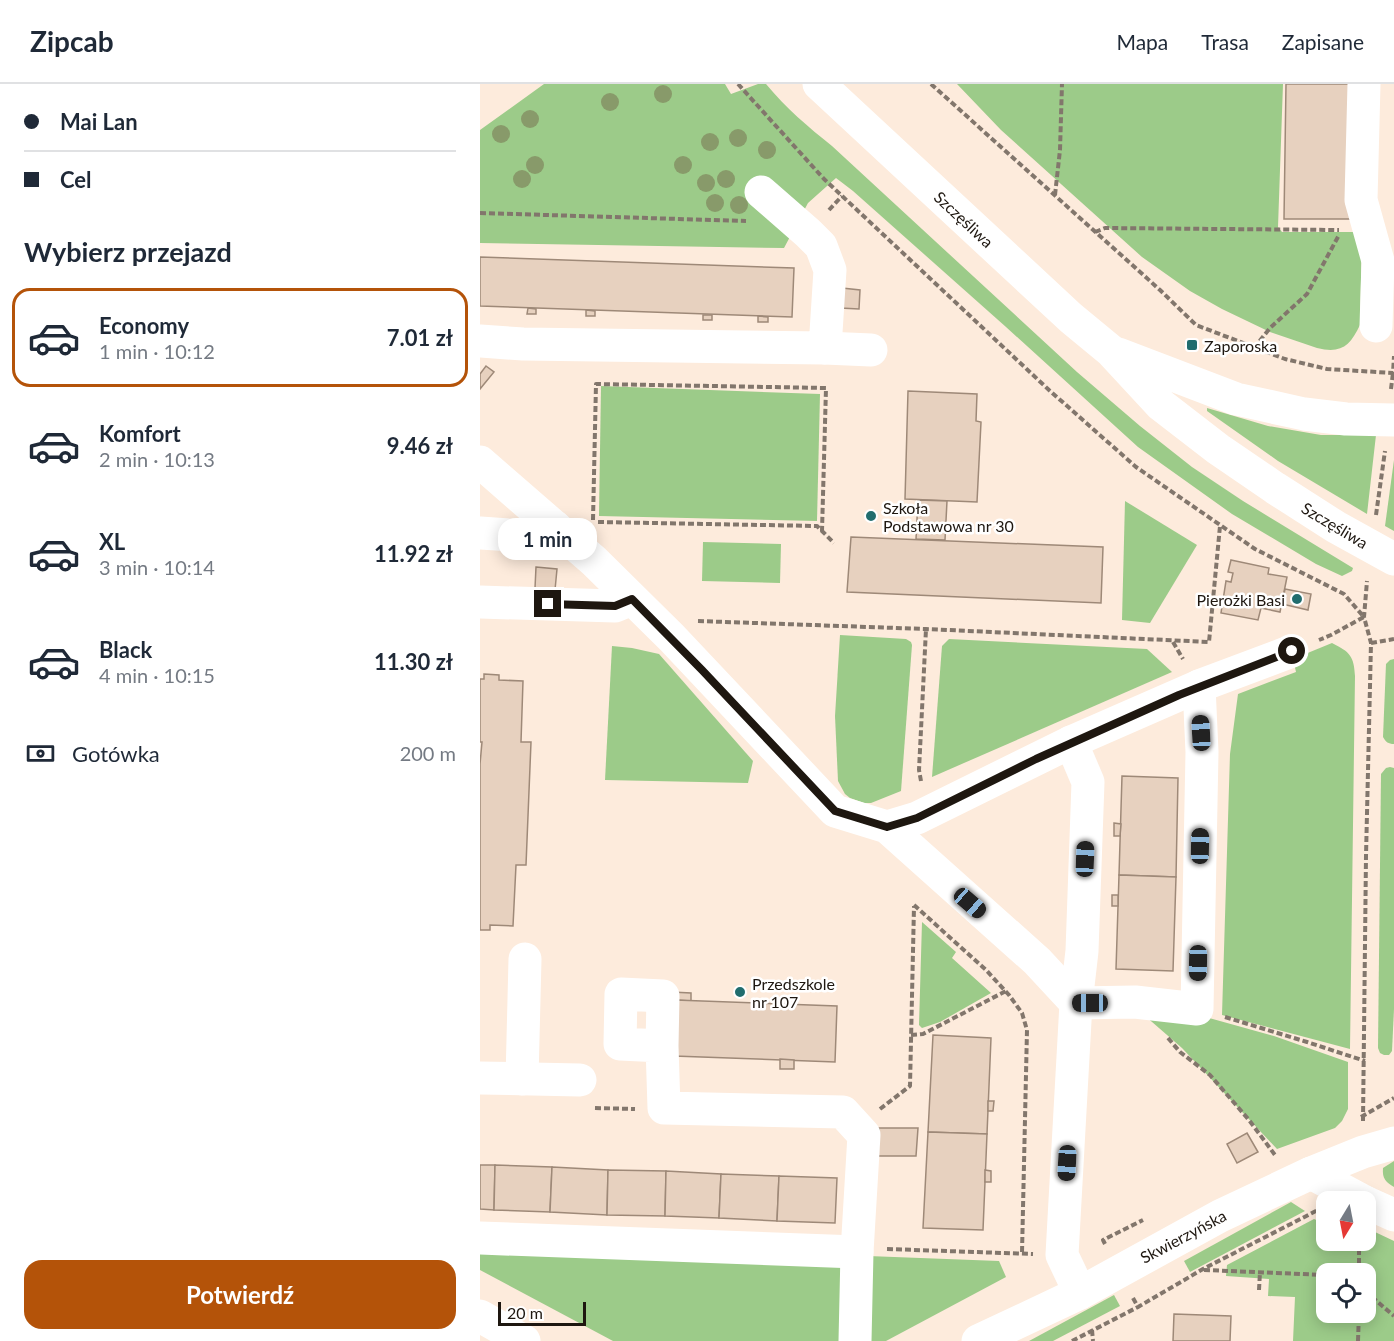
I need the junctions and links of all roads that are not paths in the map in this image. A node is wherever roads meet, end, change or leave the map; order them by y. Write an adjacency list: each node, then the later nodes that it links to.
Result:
1 (819, 84): 8 (street, Szczęśliwa)
2 (1364, 84): 4 (street)
3 (773, 202): 6 (street)
4 (1376, 327)
5 (480, 341): 6 (street)
6 (825, 348): 7 (street)
7 (871, 350)
8 (1111, 351): 9 (street, Szczęśliwa); 13 (street, Szczęśliwa)
9 (1390, 433)
10 (480, 462): 11 (street)
11 (555, 527): 12 (street); 14 (street)
12 (480, 533)
13 (1381, 566)
14 (632, 599): 15 (street); 19 (street)
15 (480, 602)
16 (1292, 651): 17 (street)
17 (1199, 686): 18 (street); 21 (street)
18 (1071, 742): 19 (street); 21 (street)
19 (887, 827): 21 (street)
20 (525, 959): 24 (street)
21 (1076, 1003): 33 (street)
22 (662, 1046): 32 (street)
23 (480, 1078): 24 (street)
24 (522, 1079): 25 (street)
25 (580, 1080)
26 (1394, 1143): 27 (street, Skwierzyńska)
27 (1311, 1173): 28 (street); 33 (street, Skwierzyńska)
28 (1345, 1191)
29 (1376, 1207): 30 (street)
30 (1394, 1215)
31 (480, 1238): 32 (street)
32 (857, 1252): 36 (street)
33 (1080, 1293): 37 (street, Skwierzyńska)
34 (480, 1316): 35 (street)
35 (524, 1341)
36 (855, 1341)
37 (978, 1341)

